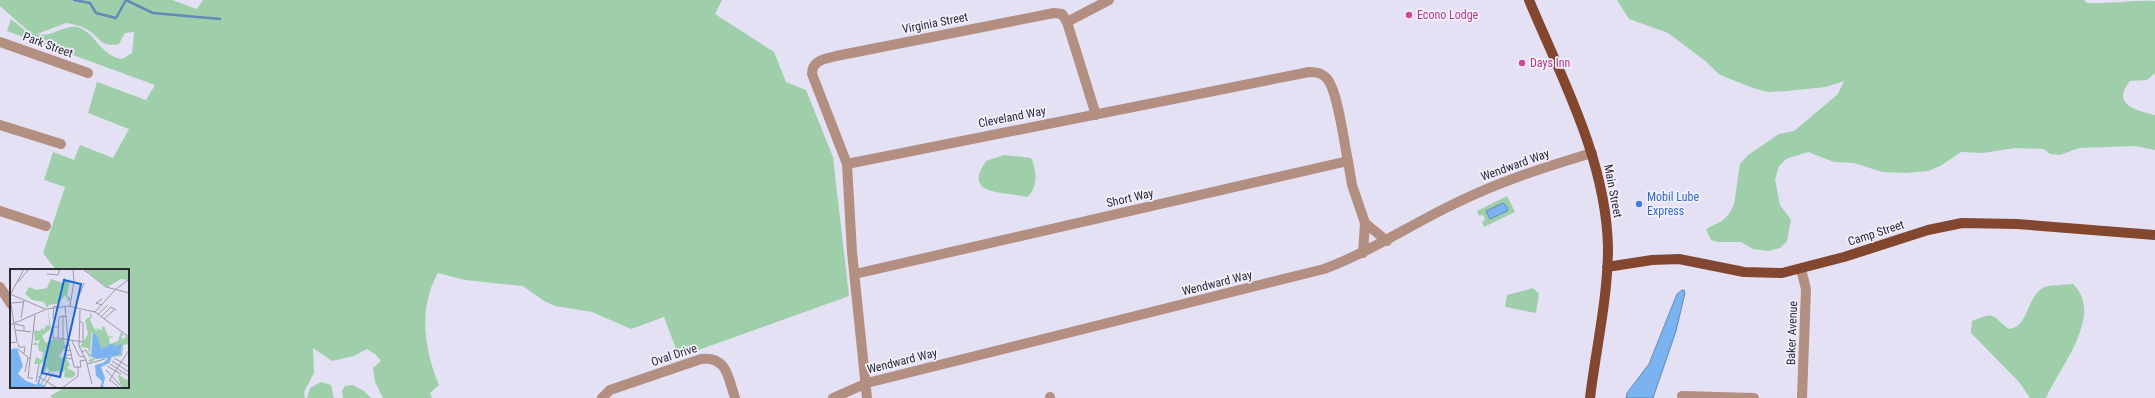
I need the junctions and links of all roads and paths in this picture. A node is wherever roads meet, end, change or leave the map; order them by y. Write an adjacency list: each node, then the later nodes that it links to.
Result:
1 (1109, 0): 3 (street)
2 (1529, 0): 9 (main road, Main Street)
3 (1067, 22): 6 (street); 11 (street, Virginia Street)
4 (0, 42): 5 (street, Park Street)
5 (88, 73)
6 (1096, 115): 10 (street, Cleveland Way); 11 (street, Cleveland Way)
7 (0, 125): 8 (street)
8 (62, 144)
9 (1592, 153): 16 (street, Wendward Way); 18 (main road, Main Street)
10 (1348, 162): 13 (street); 20 (street, Short Way)
11 (847, 164): 20 (street)
12 (0, 211): 14 (street)
13 (1365, 223): 16 (street); 17 (street)
14 (46, 226)
15 (2155, 235): 19 (main road, Camp Street)
16 (1387, 240): 17 (street, Wendward Way)
17 (1363, 253): 23 (street, Wendward Way)
18 (1606, 267): 19 (main road, Camp Street); 29 (main road, Main Street)
19 (1801, 269): 31 (street, Baker Avenue)
20 (855, 274): 23 (street)
21 (0, 287): 22 (street)
22 (10, 302)
23 (867, 383): 27 (street, Wendward Way); 28 (street)
24 (1682, 396): 30 (street)
25 (602, 398): 26 (street, Oval Drive)
26 (735, 398)
27 (833, 398)
28 (867, 398)
29 (1590, 398)
30 (1754, 398)
31 (1802, 398)

